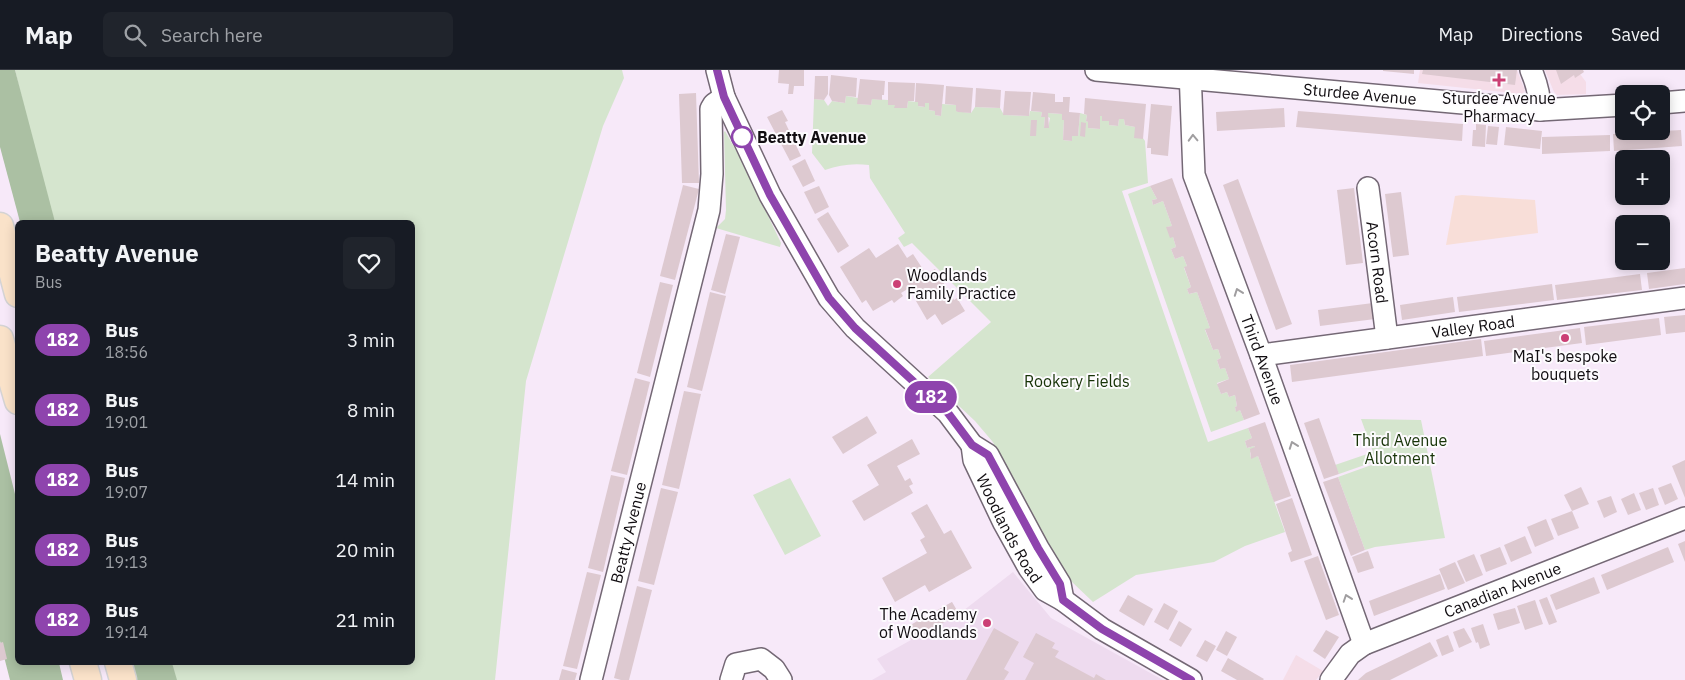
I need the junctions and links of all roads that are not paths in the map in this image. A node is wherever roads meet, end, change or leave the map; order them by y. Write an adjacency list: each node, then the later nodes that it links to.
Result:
1 (717, 70): 5 (street, Woodlands Road)
2 (1096, 70): 4 (street, Sturdee Avenue)
3 (1531, 70): 9 (street)
4 (1190, 74): 9 (street, Sturdee Avenue); 16 (street, Third Avenue, one-way to 4)
5 (724, 97): 24 (street, Beatty Avenue); 27 (street, Woodlands Road)
6 (1685, 101): 7 (street)
7 (1670, 102)
8 (1615, 106): 9 (street, Sturdee Avenue)
9 (1540, 110)
10 (1368, 188): 15 (street, Acorn Road)
11 (0, 226): 12 (main road)
12 (15, 283)
13 (1685, 298): 15 (street, Valley Road)
14 (0, 338): 17 (main road)
15 (1387, 338): 16 (street, Valley Road)
16 (1261, 355): 19 (street, Third Avenue, one-way to 16)
17 (15, 390)
18 (1685, 518): 19 (street, Canadian Avenue)
19 (1364, 644): 28 (street, Canadian Avenue)
20 (84, 665): 22 (main road)
21 (119, 665): 23 (main road)
22 (88, 680)
23 (123, 680)
24 (591, 680)
25 (731, 680): 26 (street)
26 (781, 680)
27 (1190, 680)
28 (1331, 680)

